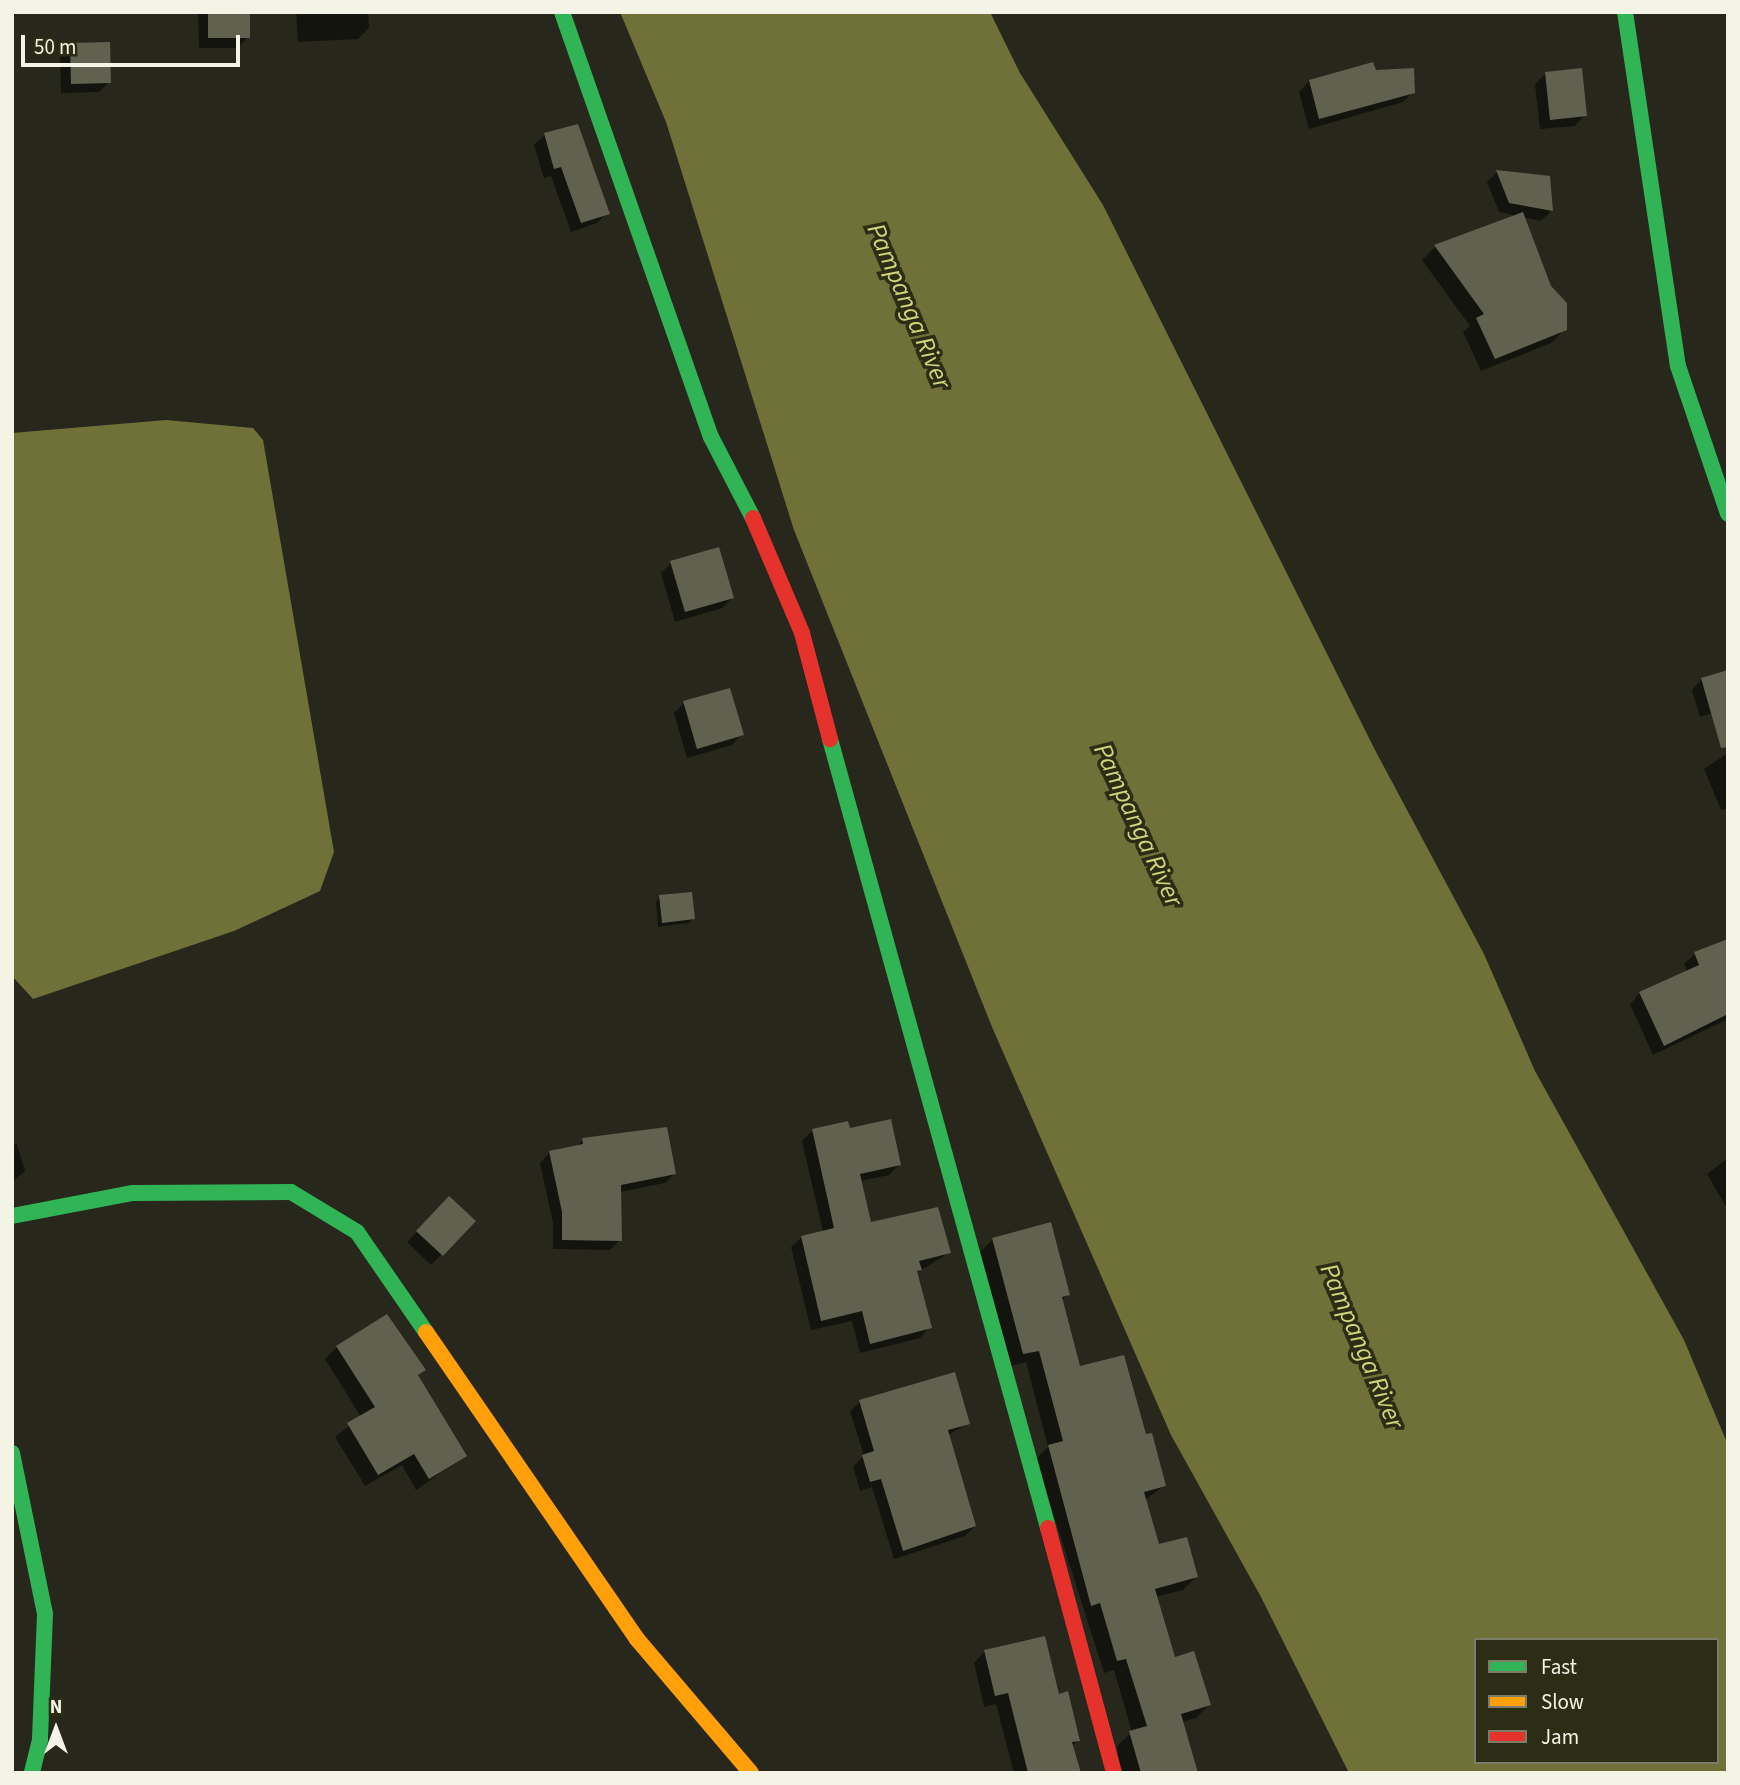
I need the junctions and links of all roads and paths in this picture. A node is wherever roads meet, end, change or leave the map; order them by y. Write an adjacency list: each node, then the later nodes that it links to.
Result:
1 (562, 12): 8 (street)
2 (1626, 12): 3 (street)
3 (1728, 514)
4 (12, 1216): 7 (street)
5 (12, 1453): 6 (street)
6 (32, 1773)
7 (751, 1773)
8 (1114, 1773)

